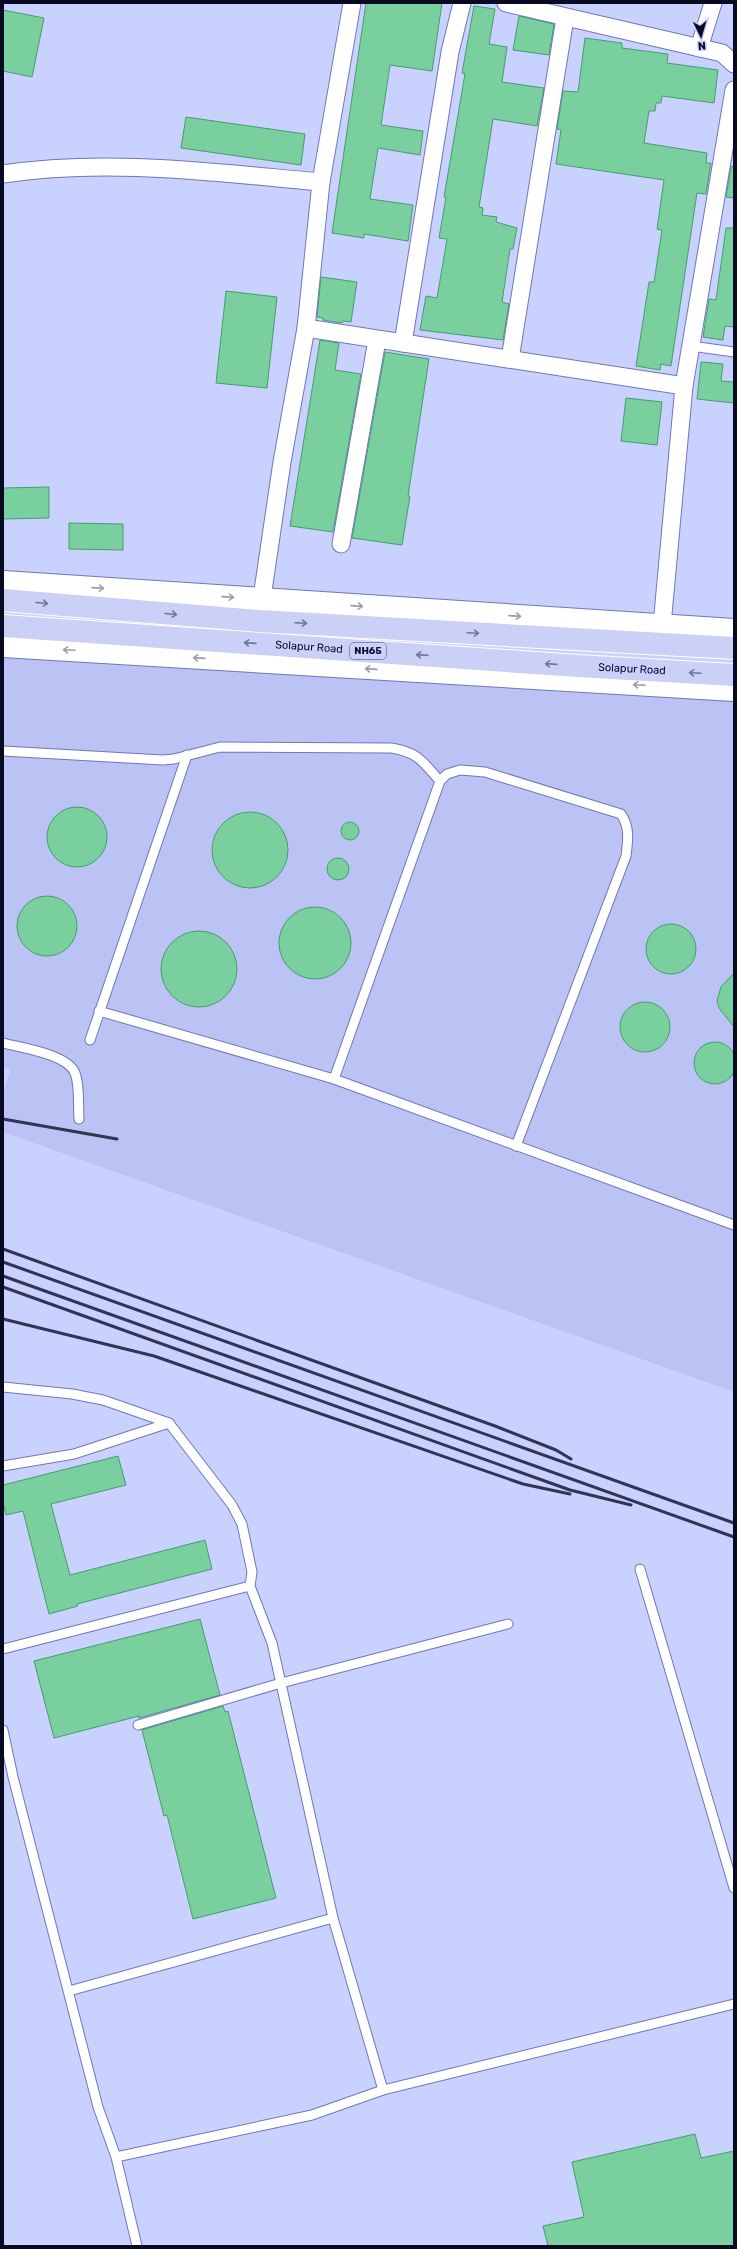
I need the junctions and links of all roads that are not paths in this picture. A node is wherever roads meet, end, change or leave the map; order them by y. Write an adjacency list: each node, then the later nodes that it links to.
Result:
1 (352, 3): 10 (street)
2 (462, 3): 13 (street)
3 (506, 3): 5 (street)
4 (713, 3): 6 (street)
5 (565, 18): 6 (street); 16 (street)
6 (699, 48): 7 (street)
7 (734, 64)
8 (734, 90): 14 (street)
9 (3, 174): 10 (street)
10 (321, 182): 11 (street)
11 (306, 328): 12 (street); 20 (street)
12 (378, 340): 13 (street); 18 (street)
13 (403, 344): 16 (street)
14 (691, 346): 15 (lane); 17 (street)
15 (734, 352)
16 (510, 359): 17 (street)
17 (684, 386): 23 (street)
18 (341, 544)
19 (3, 582): 20 (street, one-way to 20)
20 (261, 599): 22 (street); 23 (street, one-way to 23)
21 (3, 600): 22 (highway, Solapur Road / NH65, one-way to 22)
22 (259, 621): 26 (highway, Solapur Road / NH65, one-way to 26)
23 (662, 625): 25 (street)
24 (3, 626): 29 (highway, Solapur Road / NH65, one-way to 24)
25 (734, 630)
26 (580, 639): 28 (highway, Solapur Road / NH65); 29 (highway)
27 (3, 646): 31 (street, one-way to 27)
28 (734, 648)
29 (578, 666): 30 (highway, Solapur Road / NH65, one-way to 29)
30 (734, 675)
31 (734, 690)
32 (3, 751): 33 (lane)
33 (187, 755): 34 (lane); 35 (lane)
34 (440, 781): 38 (lane); 40 (lane)
35 (99, 1010): 36 (lane); 38 (lane)
36 (90, 1040)
37 (3, 1043): 39 (lane)
38 (334, 1079): 40 (lane)
39 (79, 1119)
40 (516, 1146): 41 (lane)
41 (734, 1223)
42 (3, 1387): 43 (lane)
43 (169, 1423): 44 (lane); 46 (lane)
44 (3, 1466)
45 (640, 1569): 52 (lane)
46 (250, 1586): 48 (lane); 49 (lane)
47 (508, 1624): 49 (lane)
48 (3, 1649)
49 (281, 1683): 50 (lane); 54 (lane)
50 (138, 1725)
51 (3, 1730): 55 (lane)
52 (732, 1872): 53 (lane)
53 (734, 1888)
54 (333, 1918): 55 (lane); 57 (lane)
55 (69, 1991): 58 (lane)
56 (734, 2004): 57 (lane)
57 (383, 2090): 58 (lane)
58 (116, 2157): 59 (lane)
59 (137, 2246)

